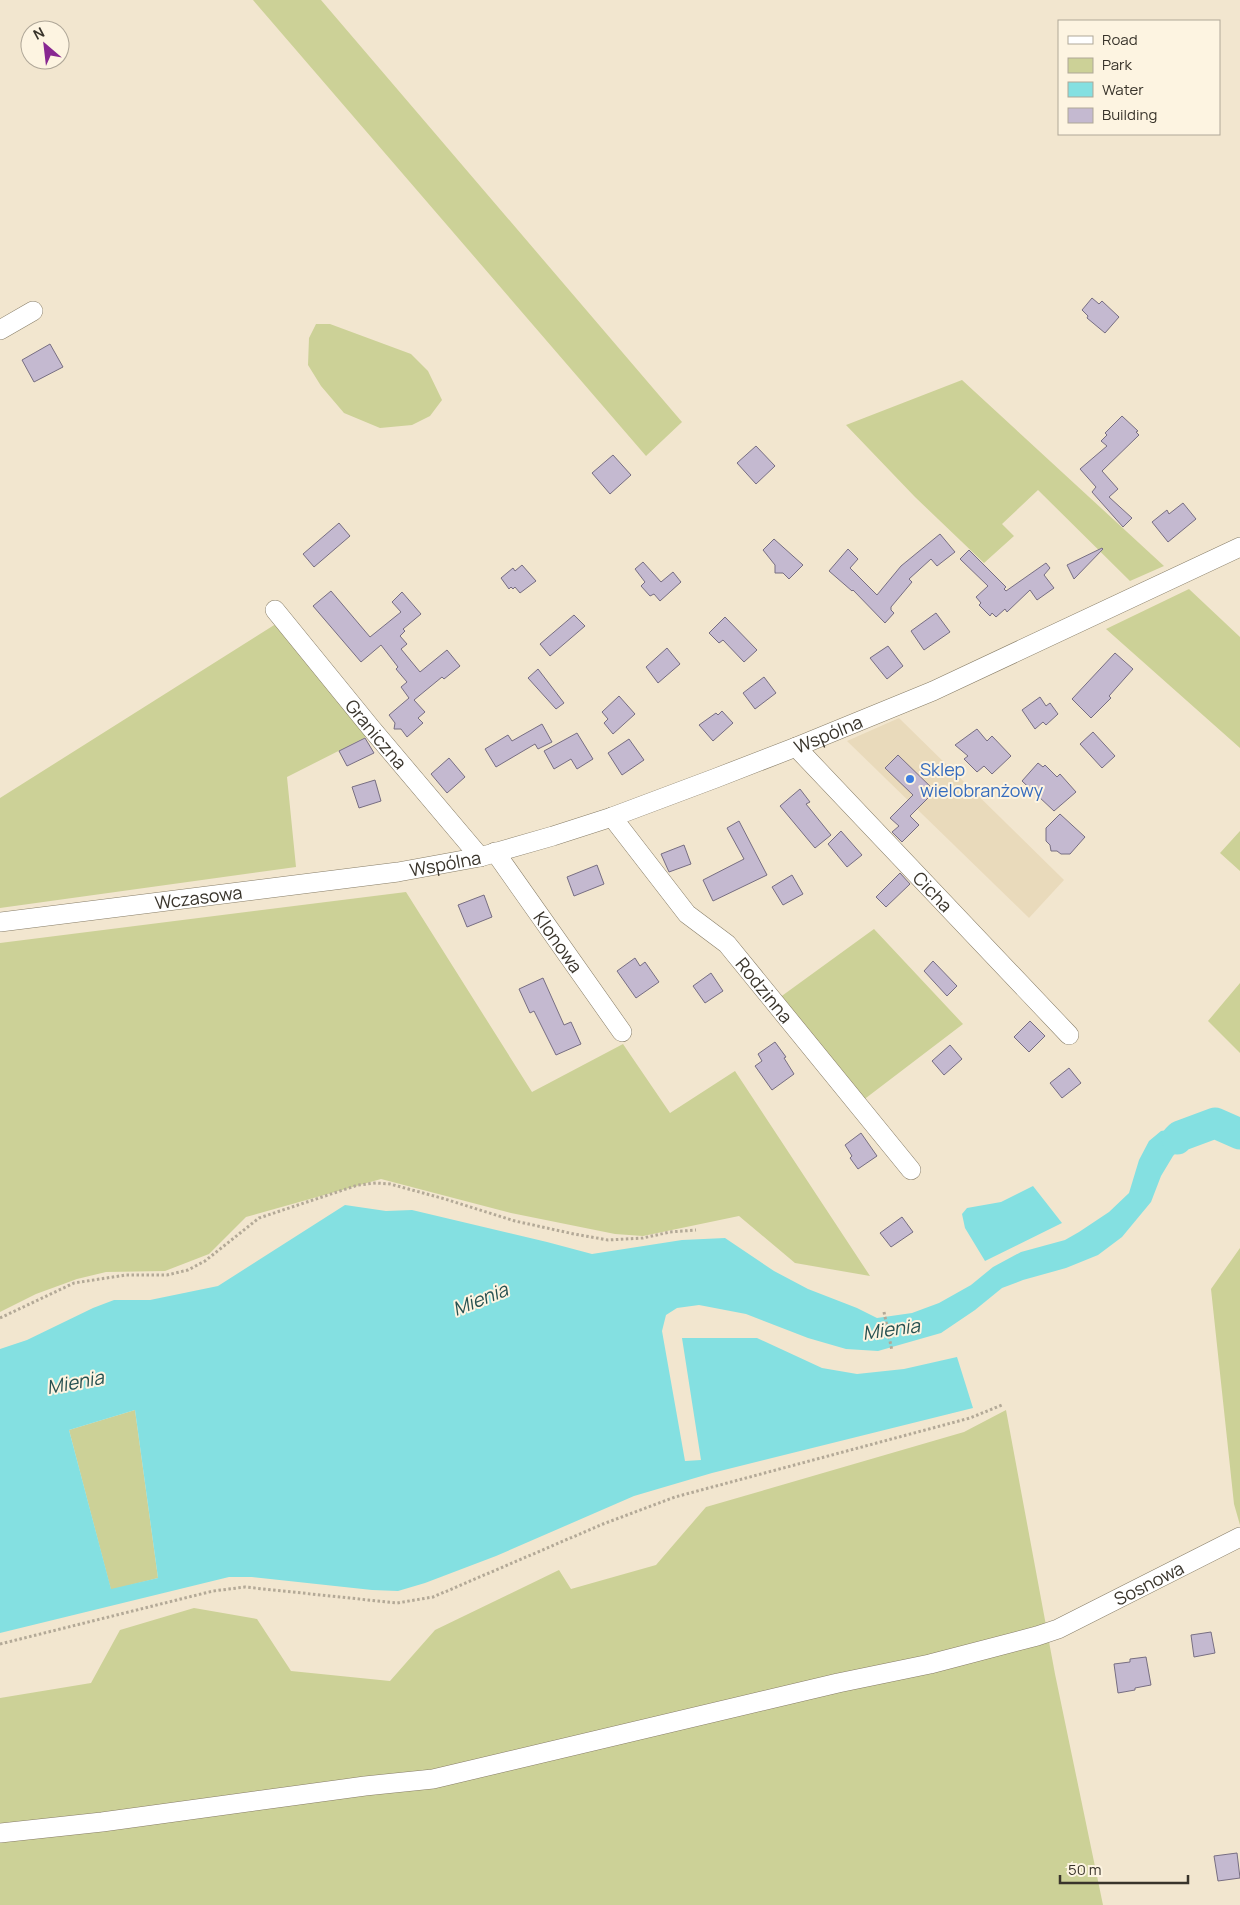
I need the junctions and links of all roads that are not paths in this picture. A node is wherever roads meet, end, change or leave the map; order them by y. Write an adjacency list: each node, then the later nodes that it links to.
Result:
1 (33, 311): 2 (street)
2 (0, 330)
3 (1240, 547): 5 (street, Wspólna)
4 (275, 610): 7 (street, Graniczna)
5 (796, 747): 6 (street, Wspólna); 11 (street, Cicha)
6 (612, 817): 7 (street, Wspólna); 12 (street, Rodzinna)
7 (488, 855): 8 (street, Wspólna); 10 (street, Klonowa)
8 (398, 872): 9 (street, Wczasowa)
9 (0, 922)
10 (622, 1032)
11 (1069, 1035)
12 (911, 1170)
13 (1240, 1537): 14 (street, Sosnowa)
14 (0, 1833)

